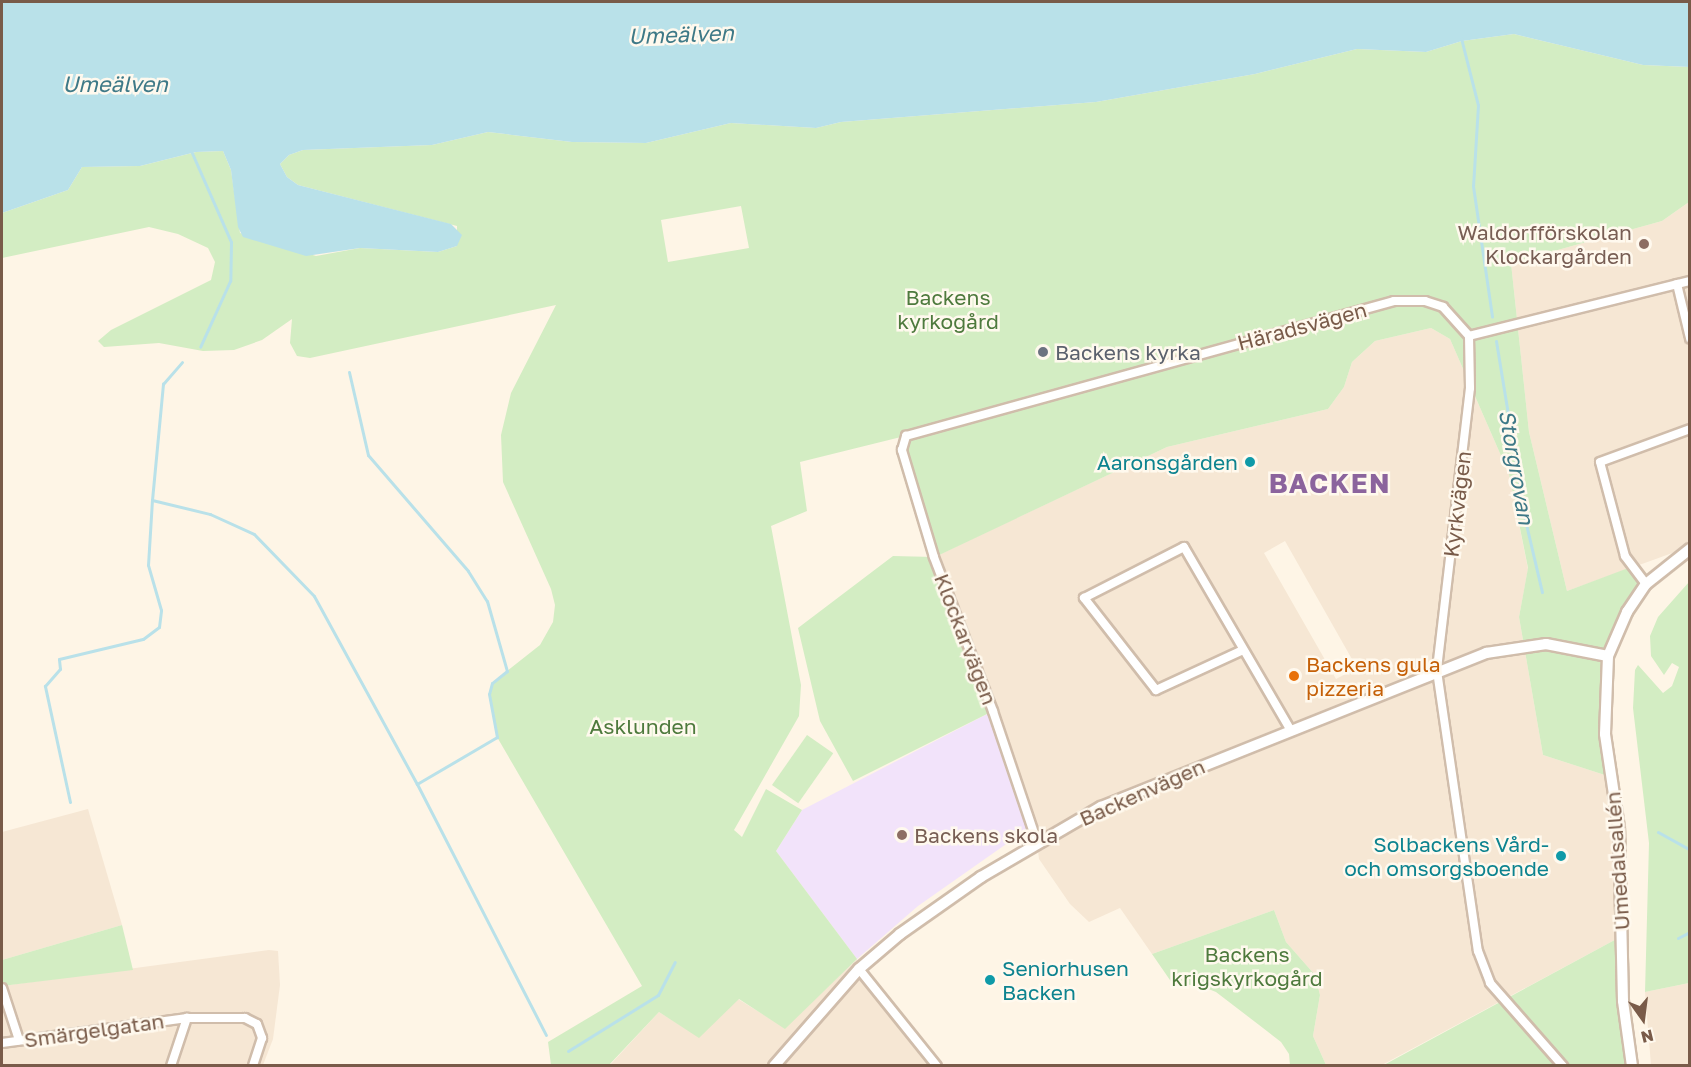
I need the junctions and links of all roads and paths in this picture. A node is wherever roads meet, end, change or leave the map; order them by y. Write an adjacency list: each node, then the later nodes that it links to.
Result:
1 (1689, 281): 2 (street)
2 (1677, 284): 3 (street); 4 (street)
3 (1469, 336): 6 (street, Häradsvägen); 11 (street, Kyrkvägen)
4 (1689, 338)
5 (1689, 429): 8 (street)
6 (906, 436): 13 (street, Klockarvägen)
7 (1689, 549): 8 (street)
8 (1646, 584): 10 (street)
9 (1243, 650): 9 (street); 12 (street)
10 (1608, 656): 11 (street, Backenvägen); 24 (street, Umedalsallén)
11 (1437, 671): 12 (street, Backenvägen); 23 (street)
12 (1290, 729): 13 (street, Backenvägen)
13 (1037, 842): 14 (street, Backenvägen)
14 (859, 969): 21 (street, Backenvägen); 22 (street)
15 (2, 988): 17 (street)
16 (187, 1018): 17 (street, Smärgelgatan); 19 (street, Smärgelgatan); 20 (street, Smärgelgatan)
17 (19, 1040): 18 (street, Smärgelgatan)
18 (2, 1043)
19 (171, 1065)
20 (253, 1065)
21 (774, 1065)
22 (937, 1065)
23 (1563, 1065)
24 (1632, 1065)

